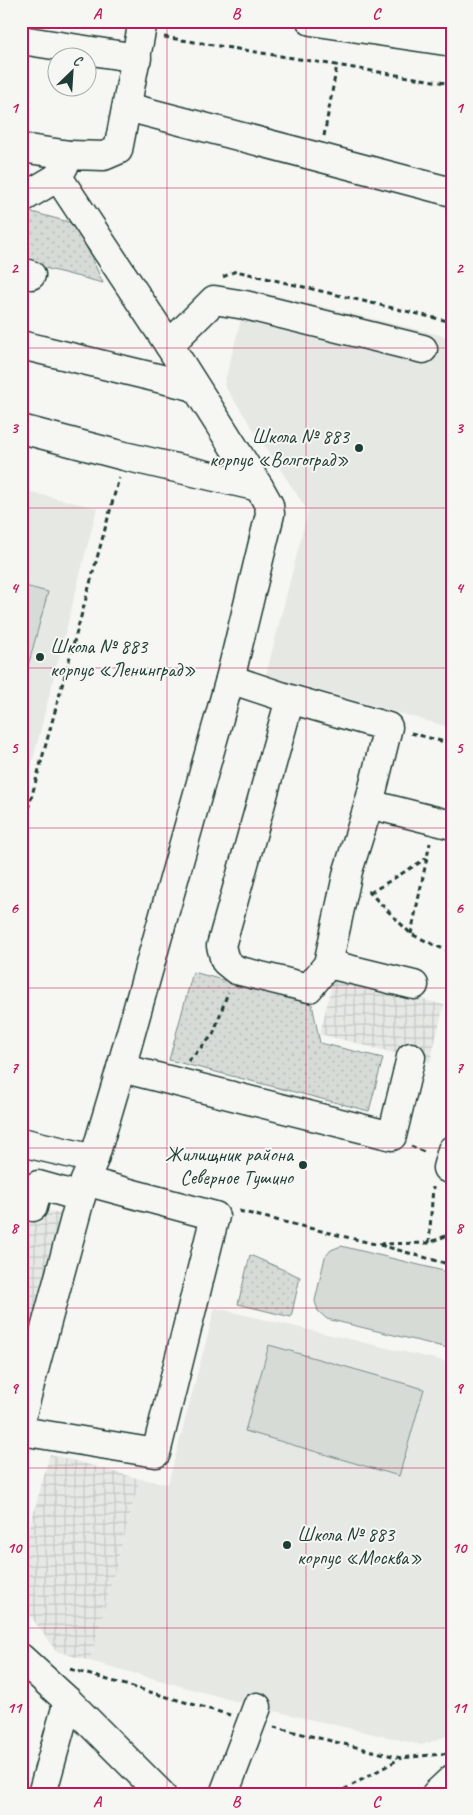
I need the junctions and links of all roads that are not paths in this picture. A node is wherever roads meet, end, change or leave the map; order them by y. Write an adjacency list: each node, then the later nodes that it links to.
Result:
1 (311, 21): 4 (street)
2 (140, 37): 3 (street); 5 (street)
3 (21, 40)
4 (452, 42)
5 (127, 108): 7 (street); 8 (street)
6 (21, 148): 7 (street)
7 (64, 166): 9 (street); 11 (street)
8 (452, 192)
9 (22, 201)
10 (21, 345): 13 (street)
11 (169, 345): 12 (street); 13 (street)
12 (423, 349)
13 (195, 387): 15 (street)
14 (21, 429): 15 (street)
15 (259, 488): 16 (street)
16 (230, 679): 17 (street); 23 (street)
17 (290, 698): 18 (street); 20 (street)
18 (369, 804): 19 (street); 20 (street)
19 (443, 823)
20 (328, 964): 21 (street)
21 (414, 985)
22 (411, 1058): 23 (street)
23 (121, 1068): 25 (street)
24 (21, 1142): 25 (street)
25 (86, 1179): 26 (street); 27 (street); 28 (street)
26 (30, 1191)
27 (21, 1418)
28 (21, 1431)
29 (21, 1658): 30 (street)
30 (68, 1701): 33 (street); 34 (street)
31 (257, 1707): 35 (street)
32 (452, 1779): 36 (street)
33 (42, 1794)
34 (160, 1794)
35 (224, 1794)
36 (436, 1794)

